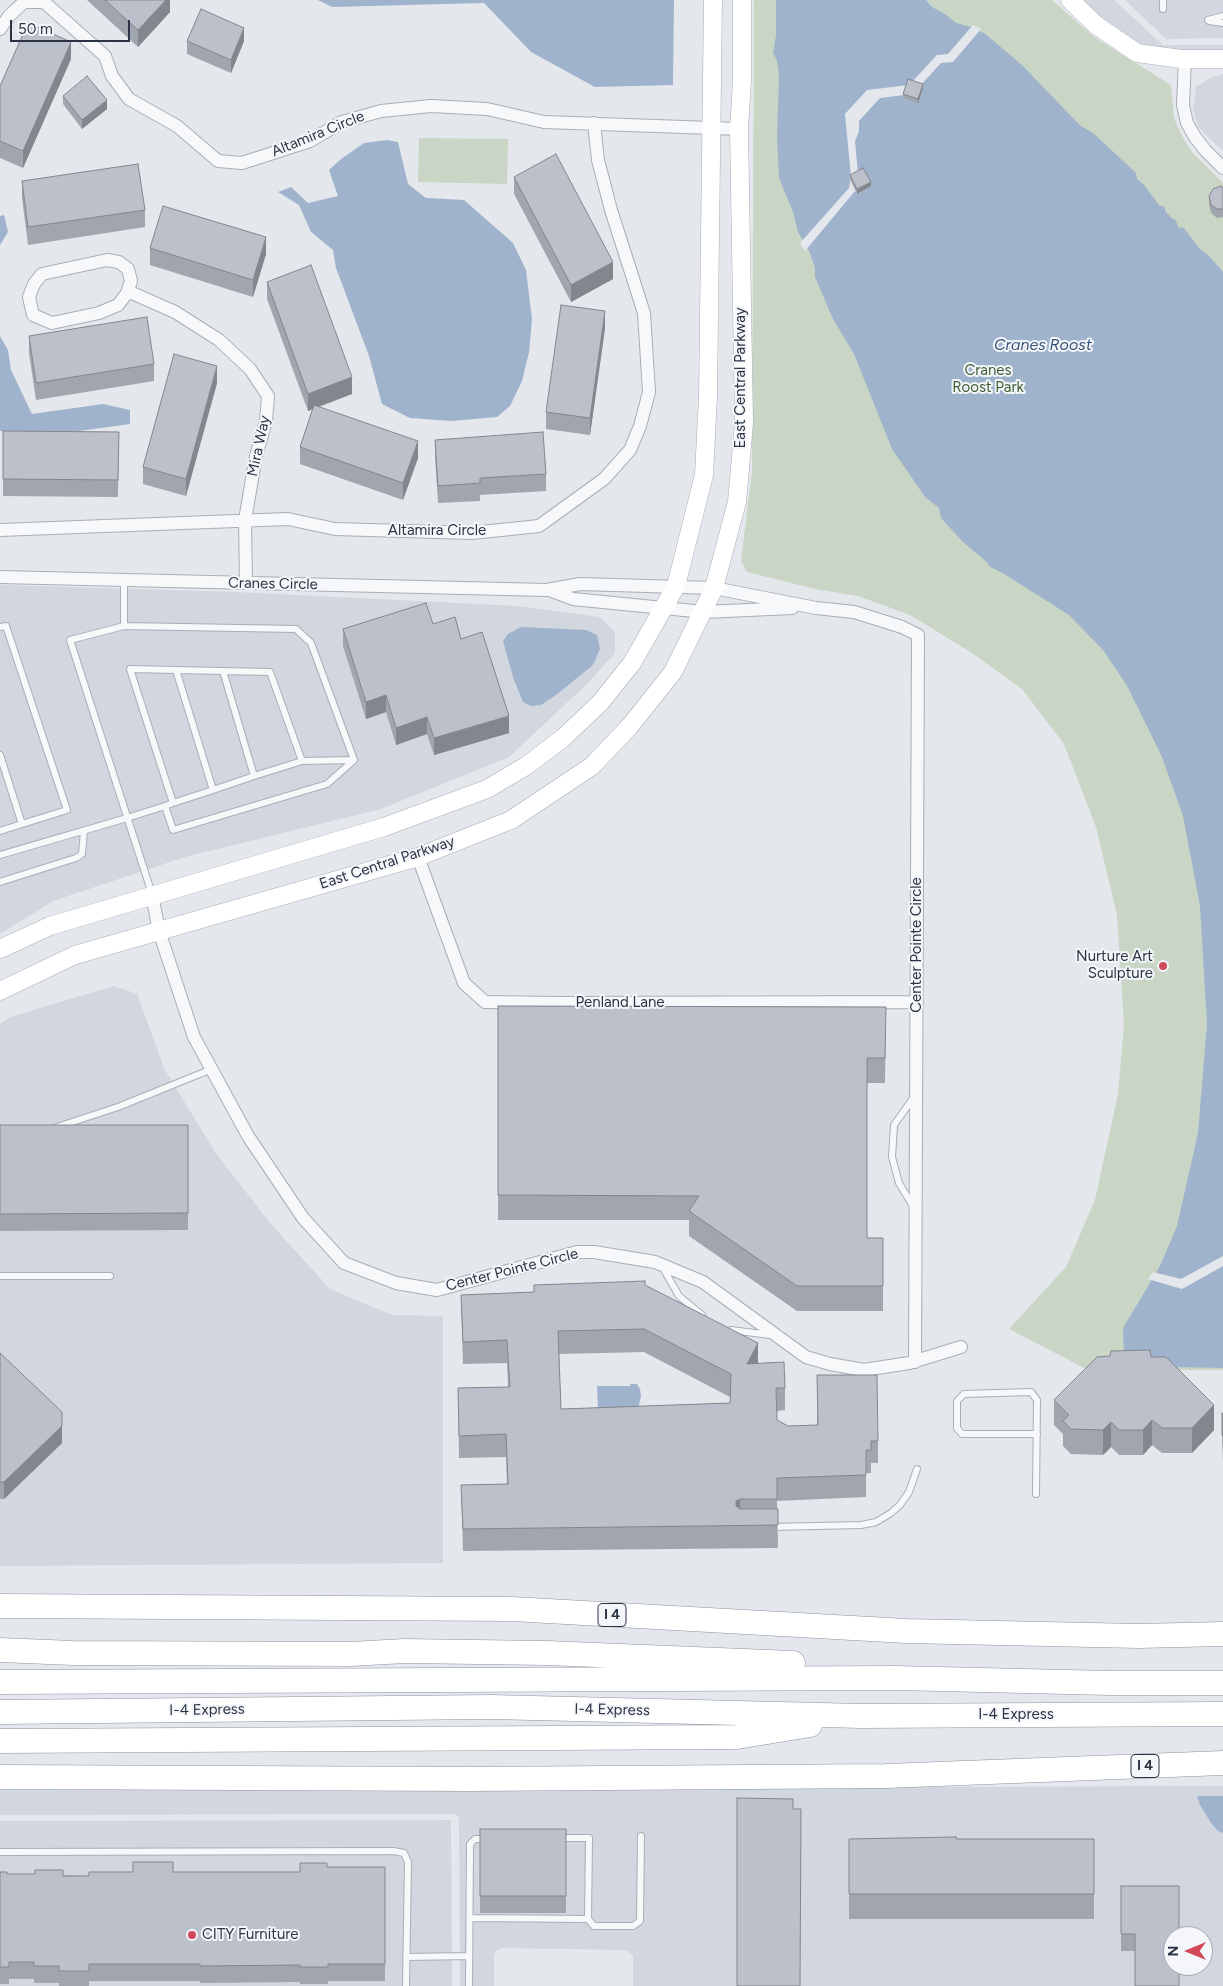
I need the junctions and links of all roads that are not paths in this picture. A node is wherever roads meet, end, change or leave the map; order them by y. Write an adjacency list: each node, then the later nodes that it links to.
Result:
1 (713, 0): 13 (main road)
2 (742, 0): 14 (main road, East Central Parkway)
3 (1070, 0): 10 (main road)
4 (1163, 0): 6 (lane)
5 (24, 1): 9 (street, Altamira Circle); 12 (street, Altamira Circle)
6 (1163, 9)
7 (1223, 16): 8 (lane)
8 (1223, 23)
9 (0, 30)
10 (1185, 59): 11 (main road); 15 (street)
11 (1223, 59)
12 (594, 123): 13 (street, Altamira Circle); 17 (street, Altamira Circle)
13 (711, 126): 14 (street, Altamira Circle); 22 (main road)
14 (739, 129): 23 (main road, East Central Parkway)
15 (1223, 168)
16 (127, 293): 16 (street); 17 (street, Mira Way)
17 (245, 520): 18 (street, Altamira Circle); 21 (street, Mira Way)
18 (0, 530)
19 (0, 577): 20 (street, Cranes Circle)
20 (124, 580): 21 (street, Cranes Circle); 28 (lane)
21 (246, 583): 24 (street, Cranes Circle)
22 (676, 586): 23 (street, Cranes Circle); 24 (street, Cranes Circle); 25 (main road)
23 (714, 588): 26 (street, Center Pointe Circle); 27 (main road, East Central Parkway)
24 (547, 590): 25 (street, Cranes Circle)
25 (665, 608): 27 (street, Cranes Circle); 46 (main road)
26 (816, 608): 27 (street, Center Pointe Circle); 50 (street, Center Pointe Circle)
27 (704, 612): 44 (main road, East Central Parkway)
28 (124, 626): 34 (lane); 39 (lane)
29 (0, 627): 40 (lane)
30 (176, 670): 31 (lane); 36 (lane); 37 (lane)
31 (223, 671): 33 (lane); 35 (lane)
32 (0, 755): 40 (lane)
33 (302, 760): 34 (lane); 35 (lane)
34 (354, 760): 38 (lane)
35 (254, 776): 36 (lane)
36 (213, 790): 37 (lane)
37 (173, 803): 38 (lane)
38 (165, 806): 39 (lane)
39 (127, 818): 42 (lane); 46 (lane)
40 (22, 824): 41 (lane)
41 (0, 830)
42 (84, 830): 43 (lane); 45 (lane)
43 (0, 855)
44 (418, 856): 47 (main road, East Central Parkway); 50 (street, Penland Lane)
45 (0, 882)
46 (152, 895): 47 (street, Center Pointe Circle); 48 (main road)
47 (159, 932): 49 (main road, East Central Parkway); 51 (street, Center Pointe Circle)
48 (0, 949)
49 (0, 990)
50 (916, 1002): 52 (street, Center Pointe Circle)
51 (212, 1069): 53 (lane); 55 (street, Center Pointe Circle)
52 (916, 1094): 54 (street, Center Pointe Circle); 54 (lane)
53 (45, 1128)
54 (916, 1212): 62 (street, Center Pointe Circle)
55 (661, 1264): 58 (lane); 60 (street, Center Pointe Circle)
56 (0, 1276): 57 (lane)
57 (110, 1276)
58 (711, 1321)
59 (727, 1328): 60 (lane)
60 (776, 1335): 62 (street, Center Pointe Circle)
61 (961, 1348): 62 (street, Center Pointe Circle)
62 (915, 1362)
63 (1036, 1434): 63 (lane); 65 (lane)
64 (917, 1469): 66 (lane)
65 (1036, 1494)
66 (759, 1527)
67 (0, 1606): 68 (highway, I 4)
68 (1223, 1634)
69 (0, 1650): 70 (highway)
70 (896, 1678): 71 (highway, I-4 Express); 72 (highway, I-4 Express)
71 (0, 1682)
72 (1223, 1683)
73 (0, 1712): 75 (highway, I-4 Express)
74 (1223, 1714): 75 (highway, I-4 Express)
75 (862, 1716): 76 (highway)
76 (0, 1741)
77 (1223, 1763): 78 (highway, I 4)
78 (0, 1777)
79 (641, 1836): 84 (lane)
80 (494, 1838): 83 (lane)
81 (551, 1838): 84 (lane)
82 (0, 1852): 86 (lane)
83 (470, 1918): 84 (lane); 85 (lane)
84 (588, 1919)
85 (469, 1956): 86 (lane); 88 (lane)
86 (406, 1957): 87 (lane)
87 (406, 1986)
88 (470, 1986)

